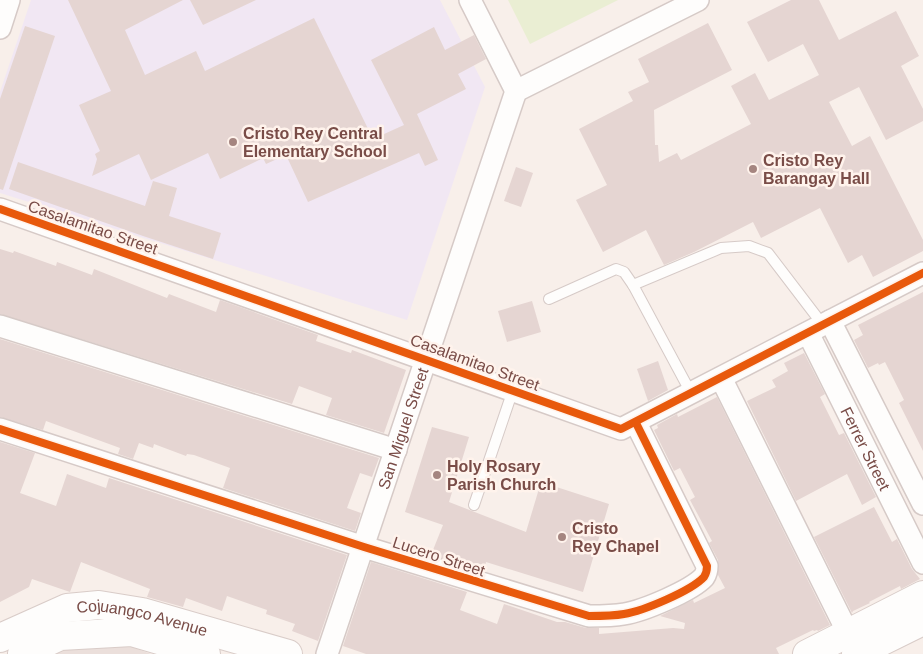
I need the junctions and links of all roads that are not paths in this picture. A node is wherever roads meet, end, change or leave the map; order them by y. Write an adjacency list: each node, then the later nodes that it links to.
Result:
1 (9, 0): 4 (street)
2 (470, 0): 5 (street)
3 (698, 0): 5 (street)
4 (0, 28)
5 (516, 91): 12 (street, San Miguel Street)
6 (0, 209): 12 (street, Casalamitao Street)
7 (923, 273): 11 (street, Casalamitao Street)
8 (633, 285): 9 (lane); 11 (lane); 15 (lane)
9 (549, 299)
10 (0, 326): 18 (street)
11 (820, 327): 13 (street, Casalamitao Street); 19 (street, Ferrer Street); 22 (street, Ferrer Street)
12 (427, 359): 14 (street, Casalamitao Street); 18 (street, San Miguel Street)
13 (721, 378): 15 (street, Casalamitao Street); 26 (street)
14 (513, 390): 16 (street, Casalamitao Street); 20 (lane)
15 (692, 393): 16 (street, Casalamitao Street)
16 (636, 423): 21 (street, Lucero Street)
17 (0, 429): 21 (street, Lucero Street)
18 (396, 450): 21 (street, San Miguel Street)
19 (923, 504)
20 (474, 505)
21 (364, 547): 30 (street, San Miguel Street)
22 (923, 563)
23 (923, 595): 26 (main road)
24 (923, 621): 26 (main road)
25 (0, 638): 29 (main road, Cojuangco Avenue)
26 (852, 644): 31 (main road)
27 (22, 654): 28 (main road, Cojuangco Avenue)
28 (206, 654)
29 (288, 654)
30 (327, 654)
31 (807, 654)

